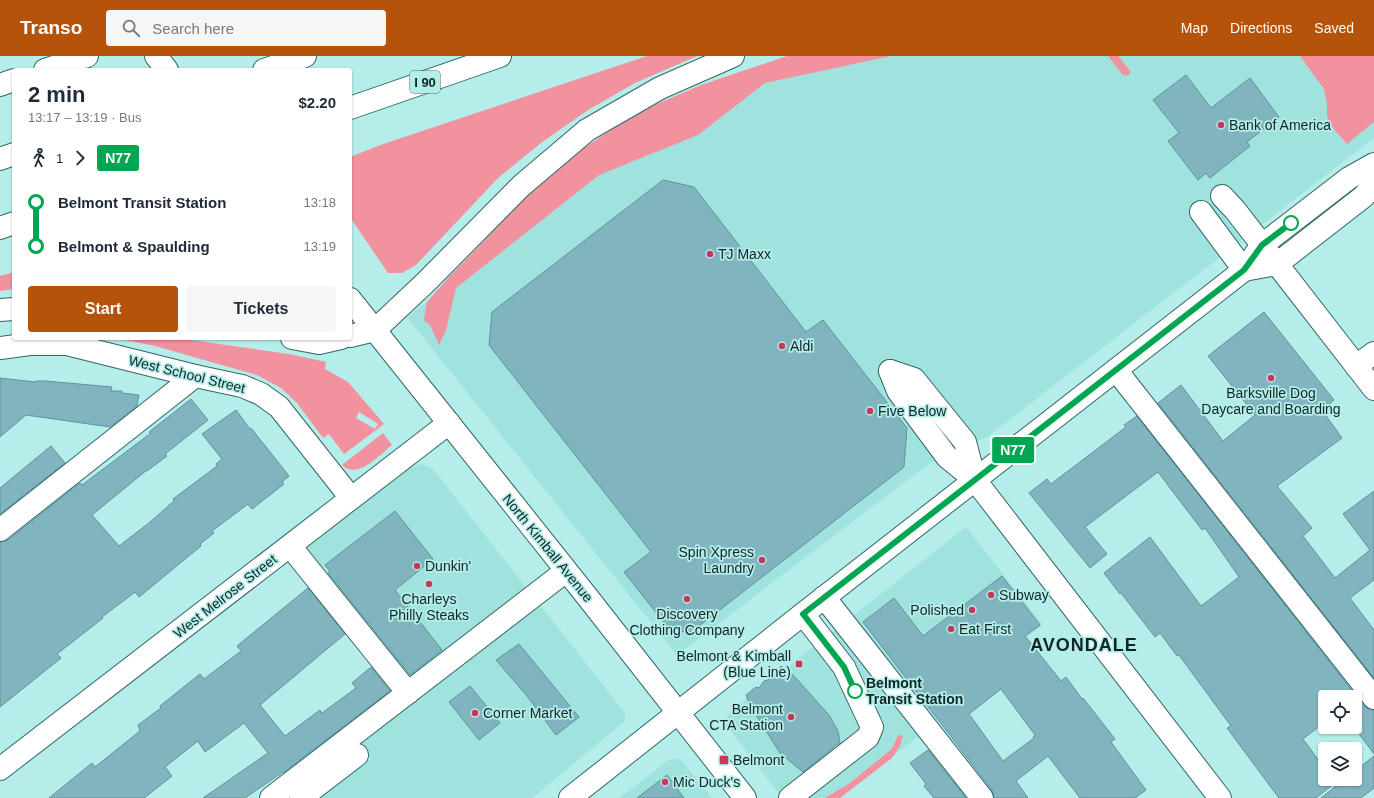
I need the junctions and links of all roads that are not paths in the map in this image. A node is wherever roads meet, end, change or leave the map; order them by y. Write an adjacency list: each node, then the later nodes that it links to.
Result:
1 (87, 56): 6 (main road)
2 (156, 56): 7 (main road)
3 (500, 56): 11 (main road, I 90)
4 (733, 56): 26 (main road)
5 (302, 57): 8 (main road)
6 (51, 68)
7 (165, 68)
8 (270, 68)
9 (12, 81): 10 (main road)
10 (0, 85)
11 (352, 107)
12 (12, 155): 13 (main road)
13 (0, 158)
14 (1374, 164): 20 (main road)
15 (1374, 185): 21 (main road)
16 (1222, 196): 20 (main road)
17 (1201, 212): 22 (main road)
18 (12, 224): 19 (main road)
19 (0, 228)
20 (1262, 245): 21 (main road); 22 (main road)
21 (1277, 264): 22 (main road); 32 (main road)
22 (1244, 270): 33 (main road)
23 (352, 301): 26 (main road, North Kimball Avenue)
24 (0, 310): 25 (main road)
25 (12, 310)
26 (375, 330): 27 (main road); 36 (main road, North Kimball Avenue)
27 (352, 336)
28 (303, 340): 29 (main road)
29 (332, 340)
30 (0, 348): 34 (main road, West School Street)
31 (1374, 353): 32 (main road)
32 (1356, 366): 35 (main road)
33 (1116, 370): 37 (main road); 45 (main road)
34 (195, 376): 38 (main road, West School Street); 39 (main road)
35 (1374, 389)
36 (449, 423): 38 (main road, West Melrose Street); 41 (main road, North Kimball Avenue)
37 (975, 480): 37 (main road); 42 (main road); 55 (main road)
38 (351, 498): 40 (main road, West Melrose Street)
39 (0, 530)
40 (290, 546): 44 (main road); 48 (main road, West Melrose Street)
41 (566, 571): 44 (main road); 46 (main road, North Kimball Avenue)
42 (824, 597): 43 (main road); 54 (main road)
43 (803, 614): 46 (main road); 53 (main road)
44 (408, 693): 49 (main road)
45 (1374, 698)
46 (679, 713): 51 (main road); 52 (main road, North Kimball Avenue)
47 (357, 755): 50 (main road)
48 (0, 770)
49 (271, 798)
50 (301, 798)
51 (570, 798)
52 (744, 798)
53 (790, 798)
54 (982, 798)
55 (1220, 798)

